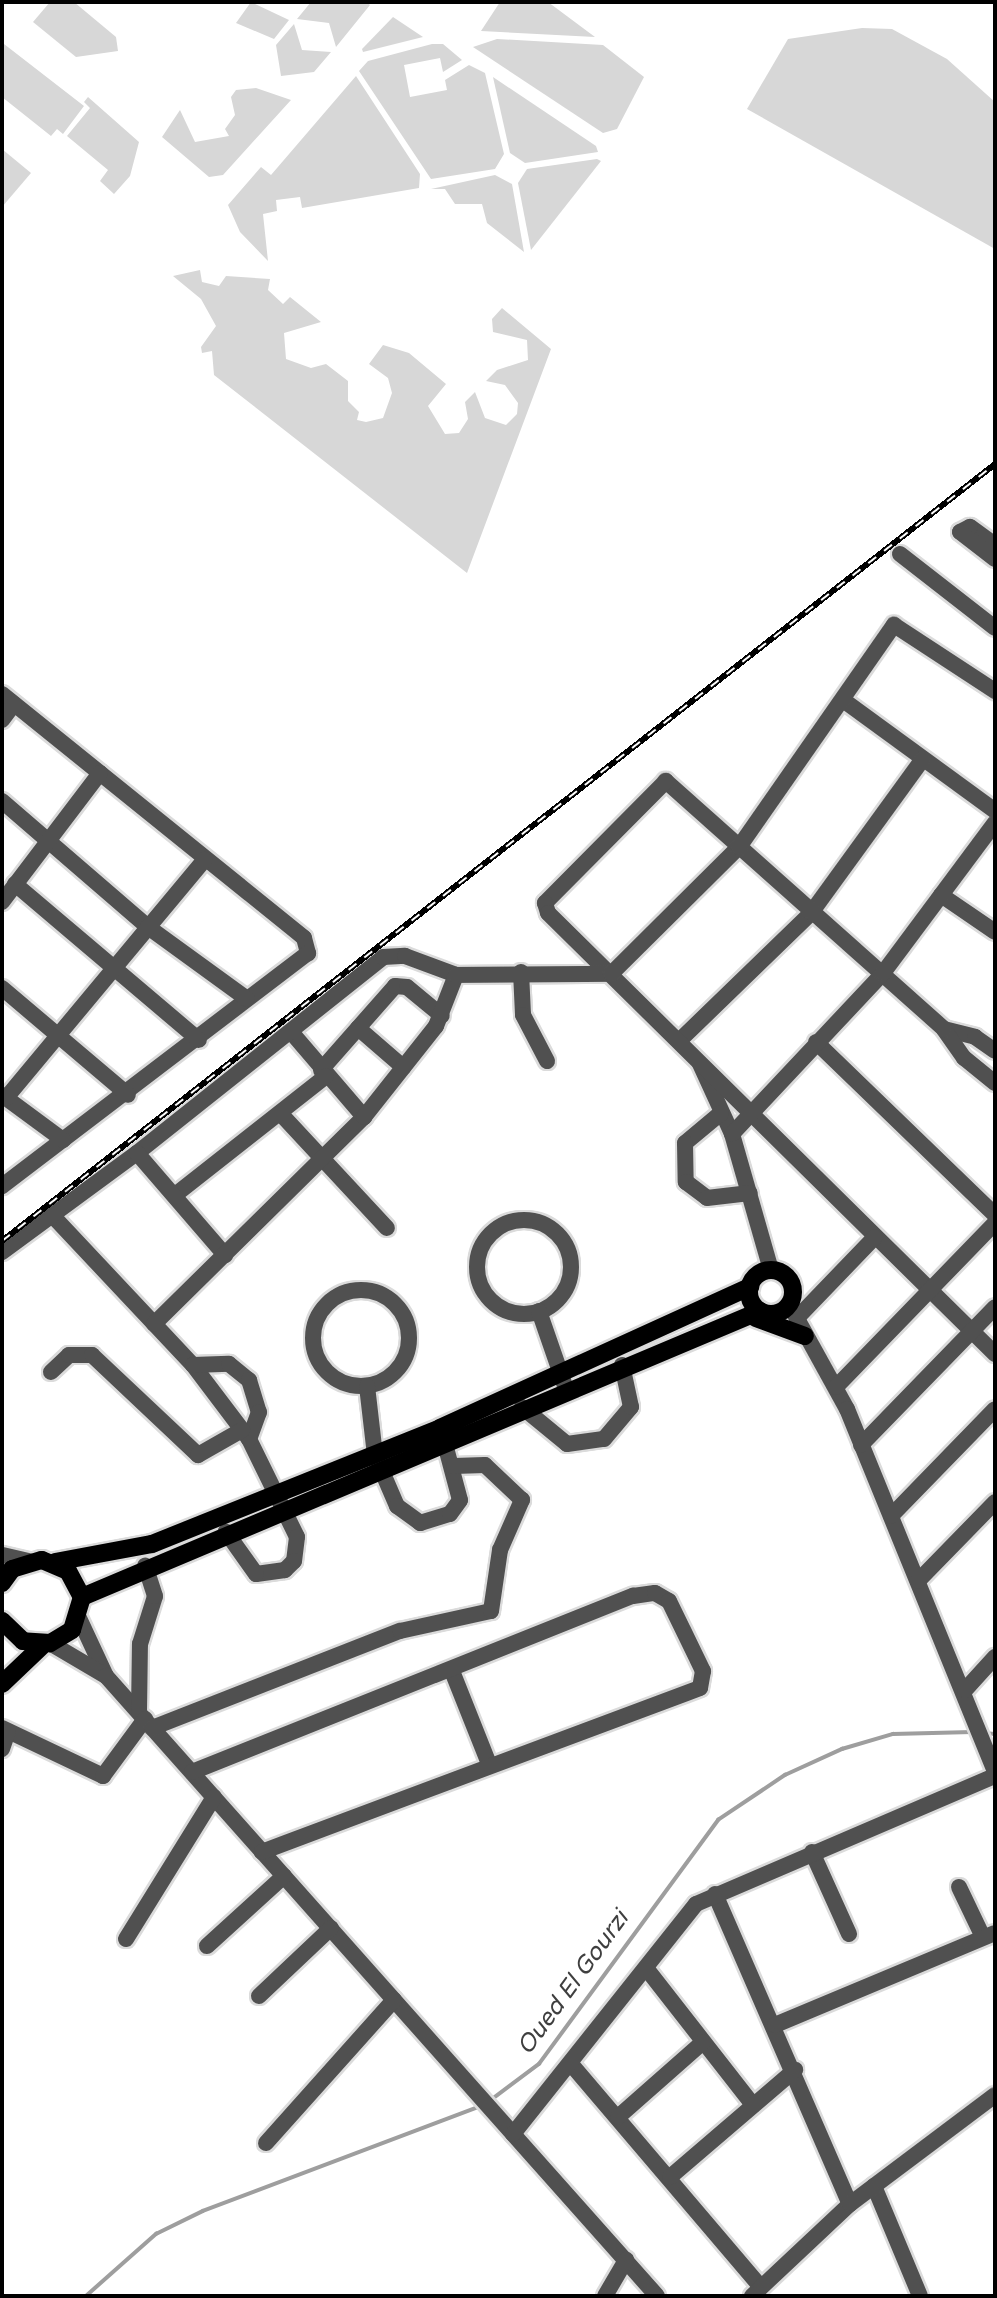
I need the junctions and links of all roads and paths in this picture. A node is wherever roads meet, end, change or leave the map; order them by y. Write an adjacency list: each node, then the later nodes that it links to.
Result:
1 (995, 545): 3 (street)
2 (900, 554): 4 (street)
3 (995, 559)
4 (995, 628)
5 (995, 691): 7 (street)
6 (8, 699): 8 (street); 10 (street)
7 (843, 700): 9 (street); 15 (street)
8 (2, 720)
9 (923, 759): 12 (street); 20 (street)
10 (100, 773): 14 (street); 16 (street)
11 (2, 801): 14 (street)
12 (995, 811)
13 (995, 823): 18 (street)
14 (47, 838): 17 (street); 21 (street)
15 (739, 847): 20 (street); 26 (street); 26 (street)
16 (204, 860): 21 (street); 29 (street)
17 (15, 884): 19 (street); 23 (street)
18 (941, 895): 22 (street); 25 (street)
19 (2, 902)
20 (811, 913): 25 (street); 36 (street)
21 (148, 927): 23 (street); 29 (street)
22 (995, 932)
23 (116, 969): 34 (street); 35 (street)
24 (521, 972): 26 (street); 27 (street); 40 (street)
25 (883, 973): 32 (street); 37 (street)
26 (611, 974): 36 (street)
27 (456, 975): 30 (street); 33 (street)
28 (2, 988): 34 (street)
29 (247, 999): 35 (street)
30 (442, 1016): 31 (street); 41 (street)
31 (358, 1028): 41 (street); 42 (street)
32 (944, 1029): 38 (street); 43 (street)
33 (292, 1033): 42 (street); 52 (street)
34 (58, 1035): 44 (street); 45 (street)
35 (199, 1040): 44 (street)
36 (679, 1041): 39 (street)
37 (816, 1042): 46 (street); 58 (street)
38 (995, 1051)
39 (698, 1059): 46 (street); 48 (street)
40 (547, 1061)
41 (403, 1067): 49 (street)
42 (323, 1073): 47 (street); 49 (street)
43 (995, 1083)
44 (128, 1094): 51 (street)
45 (4, 1097): 51 (street)
46 (751, 1111): 50 (street); 61 (street)
47 (280, 1113): 53 (street); 56 (street)
48 (721, 1113): 50 (street); 55 (street)
49 (364, 1117): 53 (street)
50 (732, 1135): 55 (street)
51 (63, 1140): 54 (street)
52 (137, 1153): 56 (street); 57 (street)
53 (323, 1158): 60 (street); 63 (street)
54 (5, 1178)
55 (750, 1193): 64 (street)
56 (175, 1195): 63 (street)
57 (51, 1214): 62 (street); 71 (street)
58 (995, 1214)
59 (995, 1223): 66 (street)
60 (387, 1228)
61 (874, 1237): 66 (street); 69 (street)
62 (2, 1252)
63 (225, 1255): 71 (street)
64 (771, 1270): 65 (main road); 69 (main road)
65 (750, 1287): 70 (main road); 78 (main road)
66 (929, 1291): 72 (street); 80 (street)
67 (995, 1307): 72 (street)
68 (539, 1311): 68 (street); 78 (street)
69 (793, 1311): 70 (main road); 73 (street)
70 (751, 1313): 73 (main road); 76 (main road)
71 (154, 1324): 75 (street)
72 (971, 1331): 74 (street); 85 (street)
73 (805, 1335): 80 (street)
74 (995, 1354)
75 (192, 1365): 84 (street); 84 (street)
76 (622, 1365): 78 (main road); 81 (street)
77 (51, 1372): 84 (street)
78 (563, 1382): 81 (main road); 83 (main road)
79 (367, 1386): 79 (street); 86 (street)
80 (836, 1387): 85 (street)
81 (522, 1407): 83 (main road)
82 (995, 1409): 90 (street)
83 (442, 1434): 86 (main road); 87 (street)
84 (246, 1435): 88 (street)
85 (861, 1445): 90 (street)
86 (377, 1461): 87 (street); 88 (main road)
87 (454, 1466): 107 (street)
88 (282, 1500): 91 (main road); 91 (street); 94 (main road)
89 (995, 1502): 96 (street)
90 (891, 1516): 96 (street)
91 (226, 1532): 95 (main road)
92 (2, 1555): 93 (street)
93 (28, 1561): 94 (main road); 97 (main road)
94 (55, 1562): 98 (main road)
95 (145, 1566): 98 (main road); 107 (street)
96 (918, 1581): 106 (street)
97 (2, 1583)
98 (82, 1597): 99 (main road)
99 (79, 1618): 101 (main road); 104 (street)
100 (2, 1621): 101 (main road)
101 (47, 1644): 104 (street); 105 (main road)
102 (995, 1657): 106 (street)
103 (452, 1671): 110 (street); 110 (street); 111 (street)
104 (106, 1676): 107 (street)
105 (2, 1684)
106 (965, 1690): 112 (street)
107 (145, 1720): 108 (street); 111 (street)
108 (5, 1730): 109 (street)
109 (2, 1749)
110 (489, 1764): 114 (street)
111 (192, 1772): 113 (street)
112 (995, 1773): 115 (street)
113 (214, 1797): 114 (street); 122 (street)
114 (262, 1852): 116 (street)
115 (812, 1852): 118 (street); 120 (street)
116 (284, 1876): 119 (street); 123 (street)
117 (959, 1887): 121 (street)
118 (715, 1894): 124 (street); 127 (street)
119 (331, 1928): 125 (street); 126 (street)
120 (849, 1934)
121 (989, 1935): 127 (street)
122 (126, 1939)
123 (207, 1946)
124 (646, 1968): 128 (street); 129 (street)
125 (259, 1996)
126 (394, 2000): 134 (street); 135 (street)
127 (775, 2025): 130 (street)
128 (703, 2042): 132 (street); 133 (street)
129 (571, 2064): 133 (street); 134 (street)
130 (795, 2070): 132 (street); 138 (street)
131 (995, 2095): 137 (street)
132 (752, 2105): 136 (street)
133 (618, 2117): 136 (street)
134 (513, 2134): 139 (street)
135 (266, 2143)
136 (670, 2177): 140 (street)
137 (874, 2186): 138 (street); 143 (street)
138 (850, 2204): 140 (street)
139 (625, 2260): 141 (street); 142 (street)
140 (756, 2292)
141 (605, 2296)
142 (657, 2296)
143 (920, 2296)

